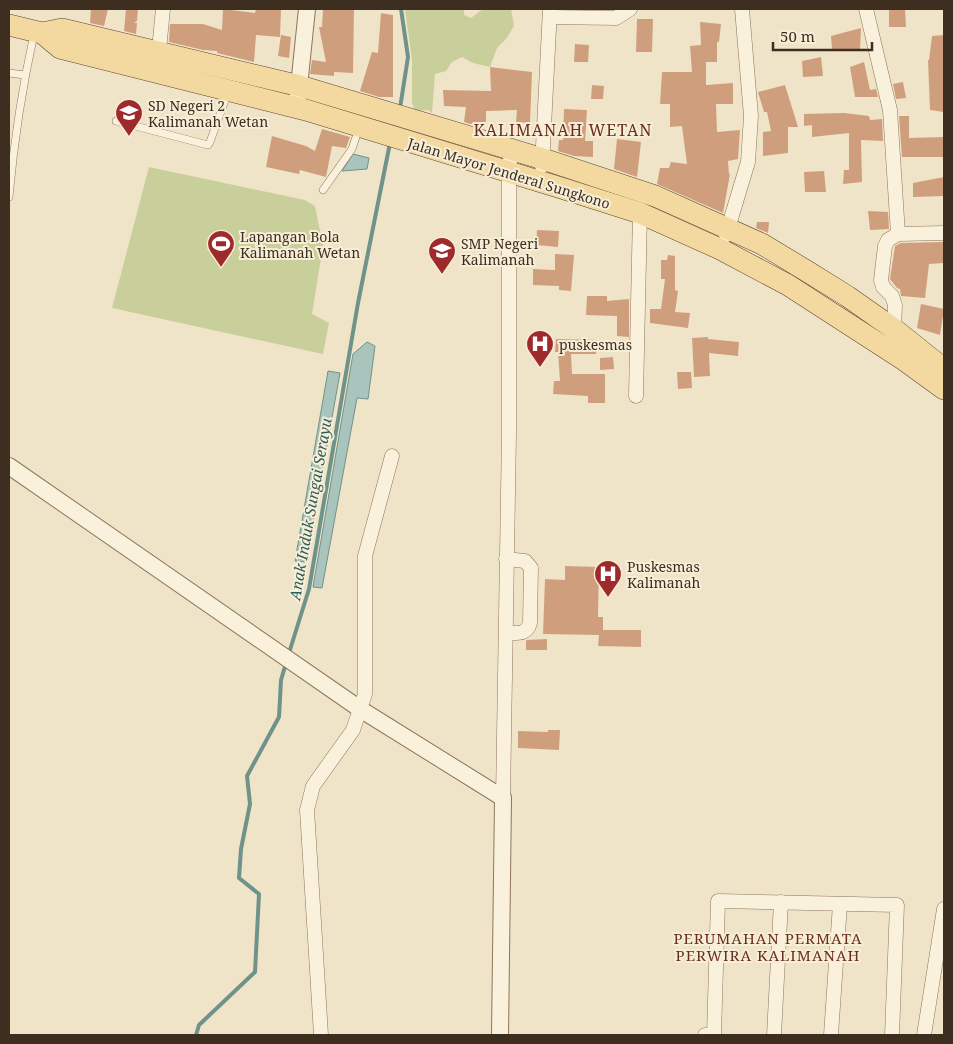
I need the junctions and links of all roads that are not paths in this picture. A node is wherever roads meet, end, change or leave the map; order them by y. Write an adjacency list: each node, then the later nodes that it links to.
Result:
1 (163, 9): 9 (street)
2 (307, 9): 12 (street)
3 (630, 9): 6 (street)
4 (742, 9): 27 (street)
5 (866, 9): 26 (street)
6 (550, 13): 19 (street)
7 (9, 25): 8 (main road, Jalan Mayor Jenderal Sungkono)
8 (38, 32): 9 (main road, Jalan Mayor Jenderal Sungkono); 11 (lane)
9 (158, 62): 12 (main road, Jalan Mayor Jenderal Sungkono); 13 (main road, Jalan Mayor Jenderal Sungkono)
10 (9, 72): 11 (lane)
11 (25, 75): 18 (lane)
12 (300, 86): 14 (street); 17 (main road, Jalan Mayor Jenderal Sungkono)
13 (229, 89): 14 (main road, Jalan Mayor Jenderal Sungkono); 15 (lane)
14 (295, 107): 16 (main road, Jalan Mayor Jenderal Sungkono)
15 (116, 121)
16 (368, 128): 20 (main road, Jalan Mayor Jenderal Sungkono); 22 (lane)
17 (511, 150): 19 (main road, Jalan Mayor Jenderal Sungkono); 20 (street)
18 (11, 153): 23 (lane)
19 (543, 159): 21 (street); 27 (main road, Jalan Mayor Jenderal Sungkono)
20 (510, 172): 21 (main road, Jalan Mayor Jenderal Sungkono); 34 (street)
21 (541, 182): 24 (main road, Jalan Mayor Jenderal Sungkono)
22 (323, 190)
23 (9, 196)
24 (640, 213): 27 (main road, Jalan Mayor Jenderal Sungkono); 31 (street)
25 (944, 233): 26 (street)
26 (898, 234): 28 (street)
27 (724, 239): 28 (main road, Jalan Mayor Jenderal Sungkono)
28 (888, 337): 29 (main road, Jalan Mayor Jenderal Sungkono); 30 (main road, Jalan Mayor Jenderal Sungkono)
29 (944, 369)
30 (944, 389)
31 (636, 396)
32 (392, 456): 36 (street)
33 (9, 466): 36 (street)
34 (506, 559): 35 (street); 35 (street)
35 (506, 633): 37 (street)
36 (360, 708): 37 (street); 41 (street)
37 (503, 798): 42 (street)
38 (781, 902): 39 (street); 44 (street); 45 (street)
39 (840, 904): 46 (street); 47 (street)
40 (944, 909): 48 (street)
41 (321, 1035)
42 (500, 1035)
43 (705, 1035): 44 (street)
44 (714, 1035)
45 (774, 1035)
46 (831, 1035)
47 (892, 1035)
48 (924, 1035)

